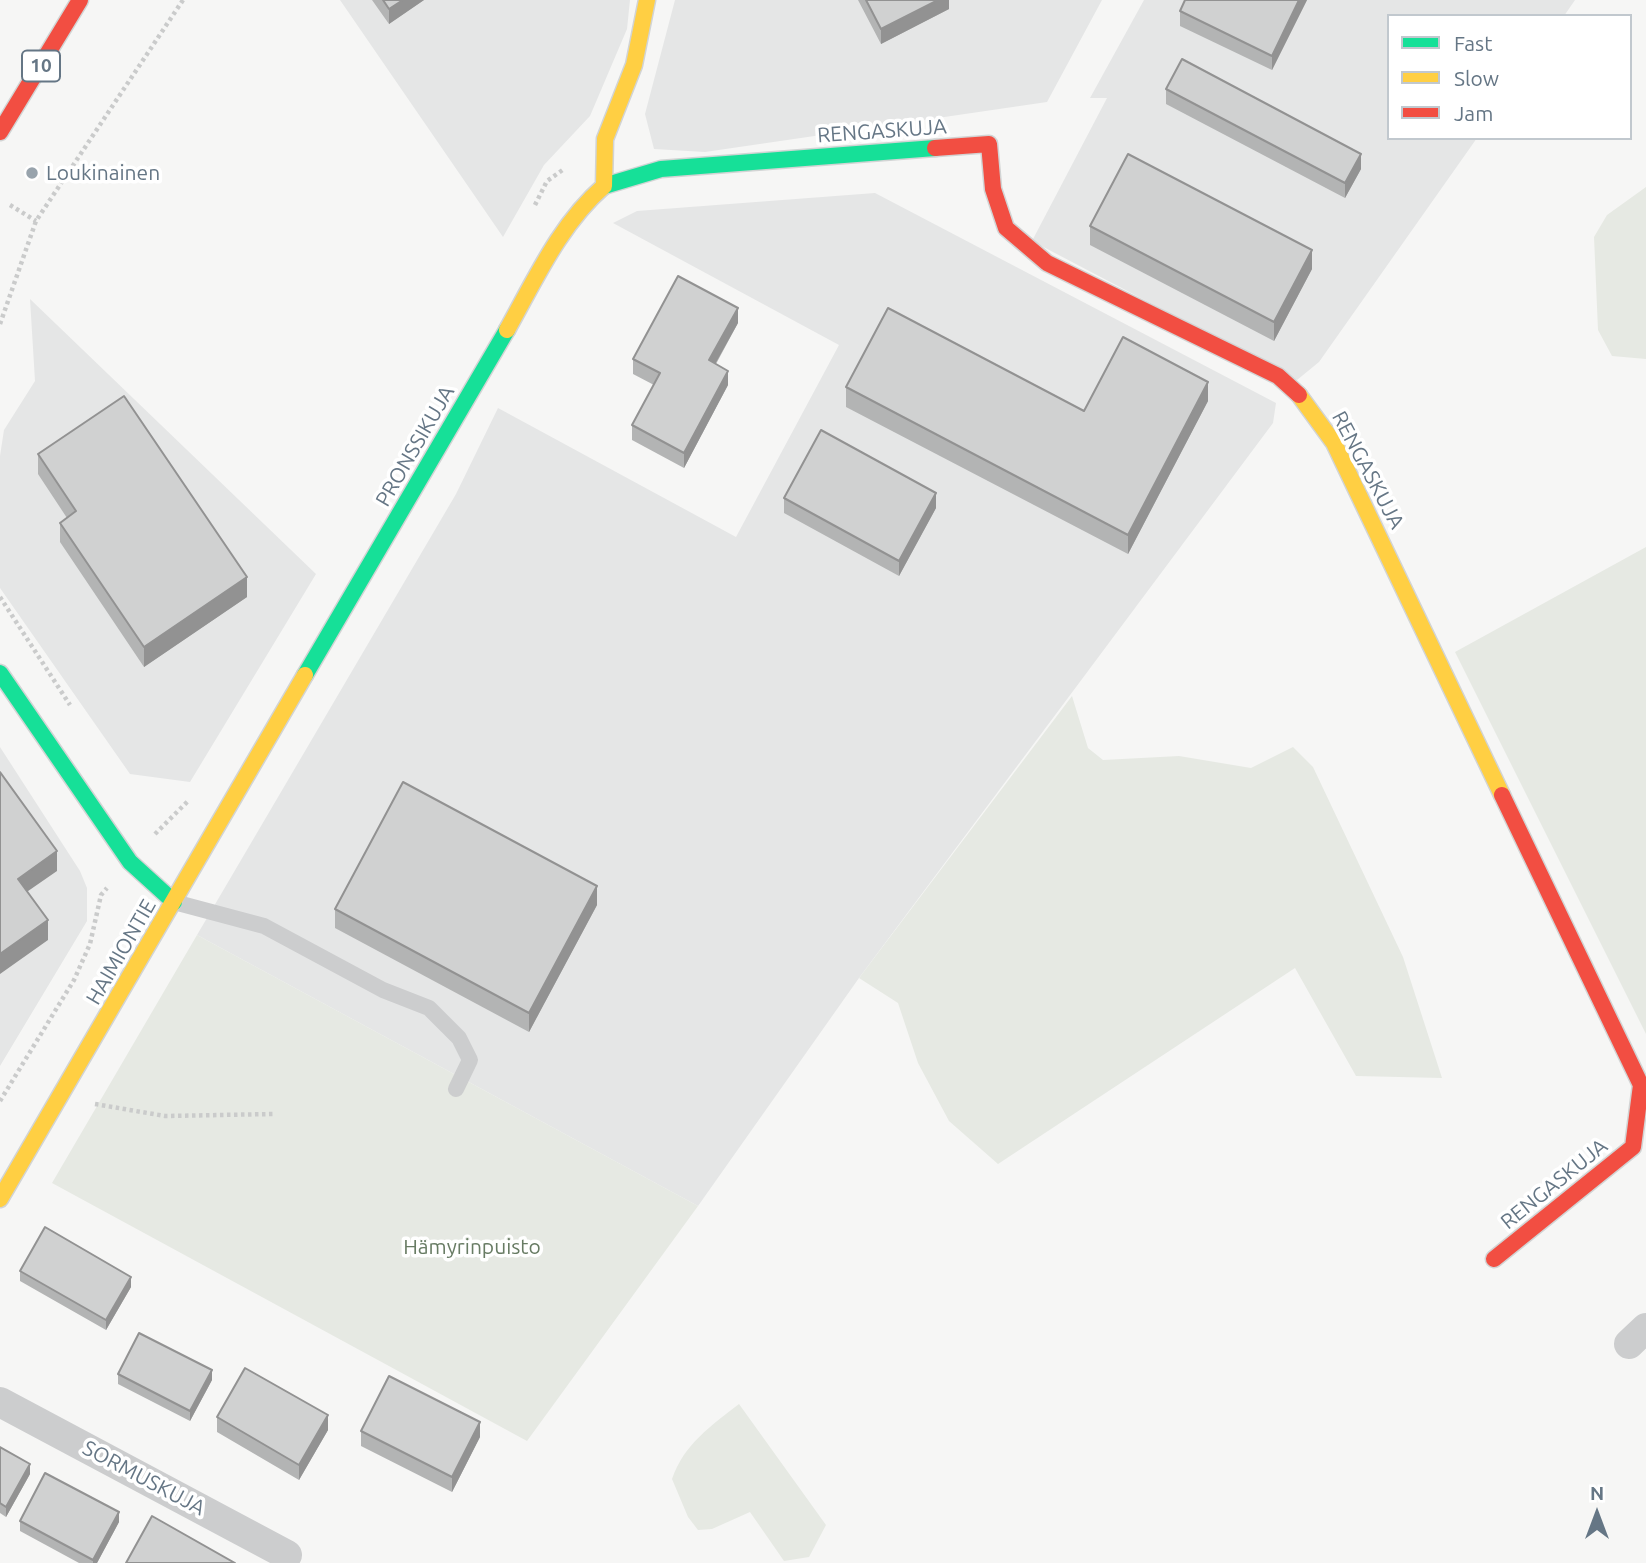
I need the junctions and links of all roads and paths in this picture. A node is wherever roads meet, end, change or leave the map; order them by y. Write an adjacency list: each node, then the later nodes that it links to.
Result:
1 (80, 0): 4 (main road, 10)
2 (183, 0): 7 (path)
3 (647, 0): 5 (main road)
4 (0, 132)
5 (604, 186): 10 (main road, PRONSSIKUJA); 13 (main road, RENGASKUJA)
6 (10, 205): 7 (path)
7 (36, 221): 8 (path)
8 (0, 324)
9 (0, 673): 10 (main road, HAIMIONTIE)
10 (174, 902): 11 (main road, HAIMIONTIE); 12 (lane)
11 (66, 1087): 14 (path); 15 (main road, HAIMIONTIE)
12 (456, 1088)
13 (1644, 1090): 16 (main road, RENGASKUJA)
14 (275, 1114)
15 (0, 1199)
16 (1494, 1259)
17 (0, 1402): 18 (street, SORMUSKUJA)
18 (288, 1555)

